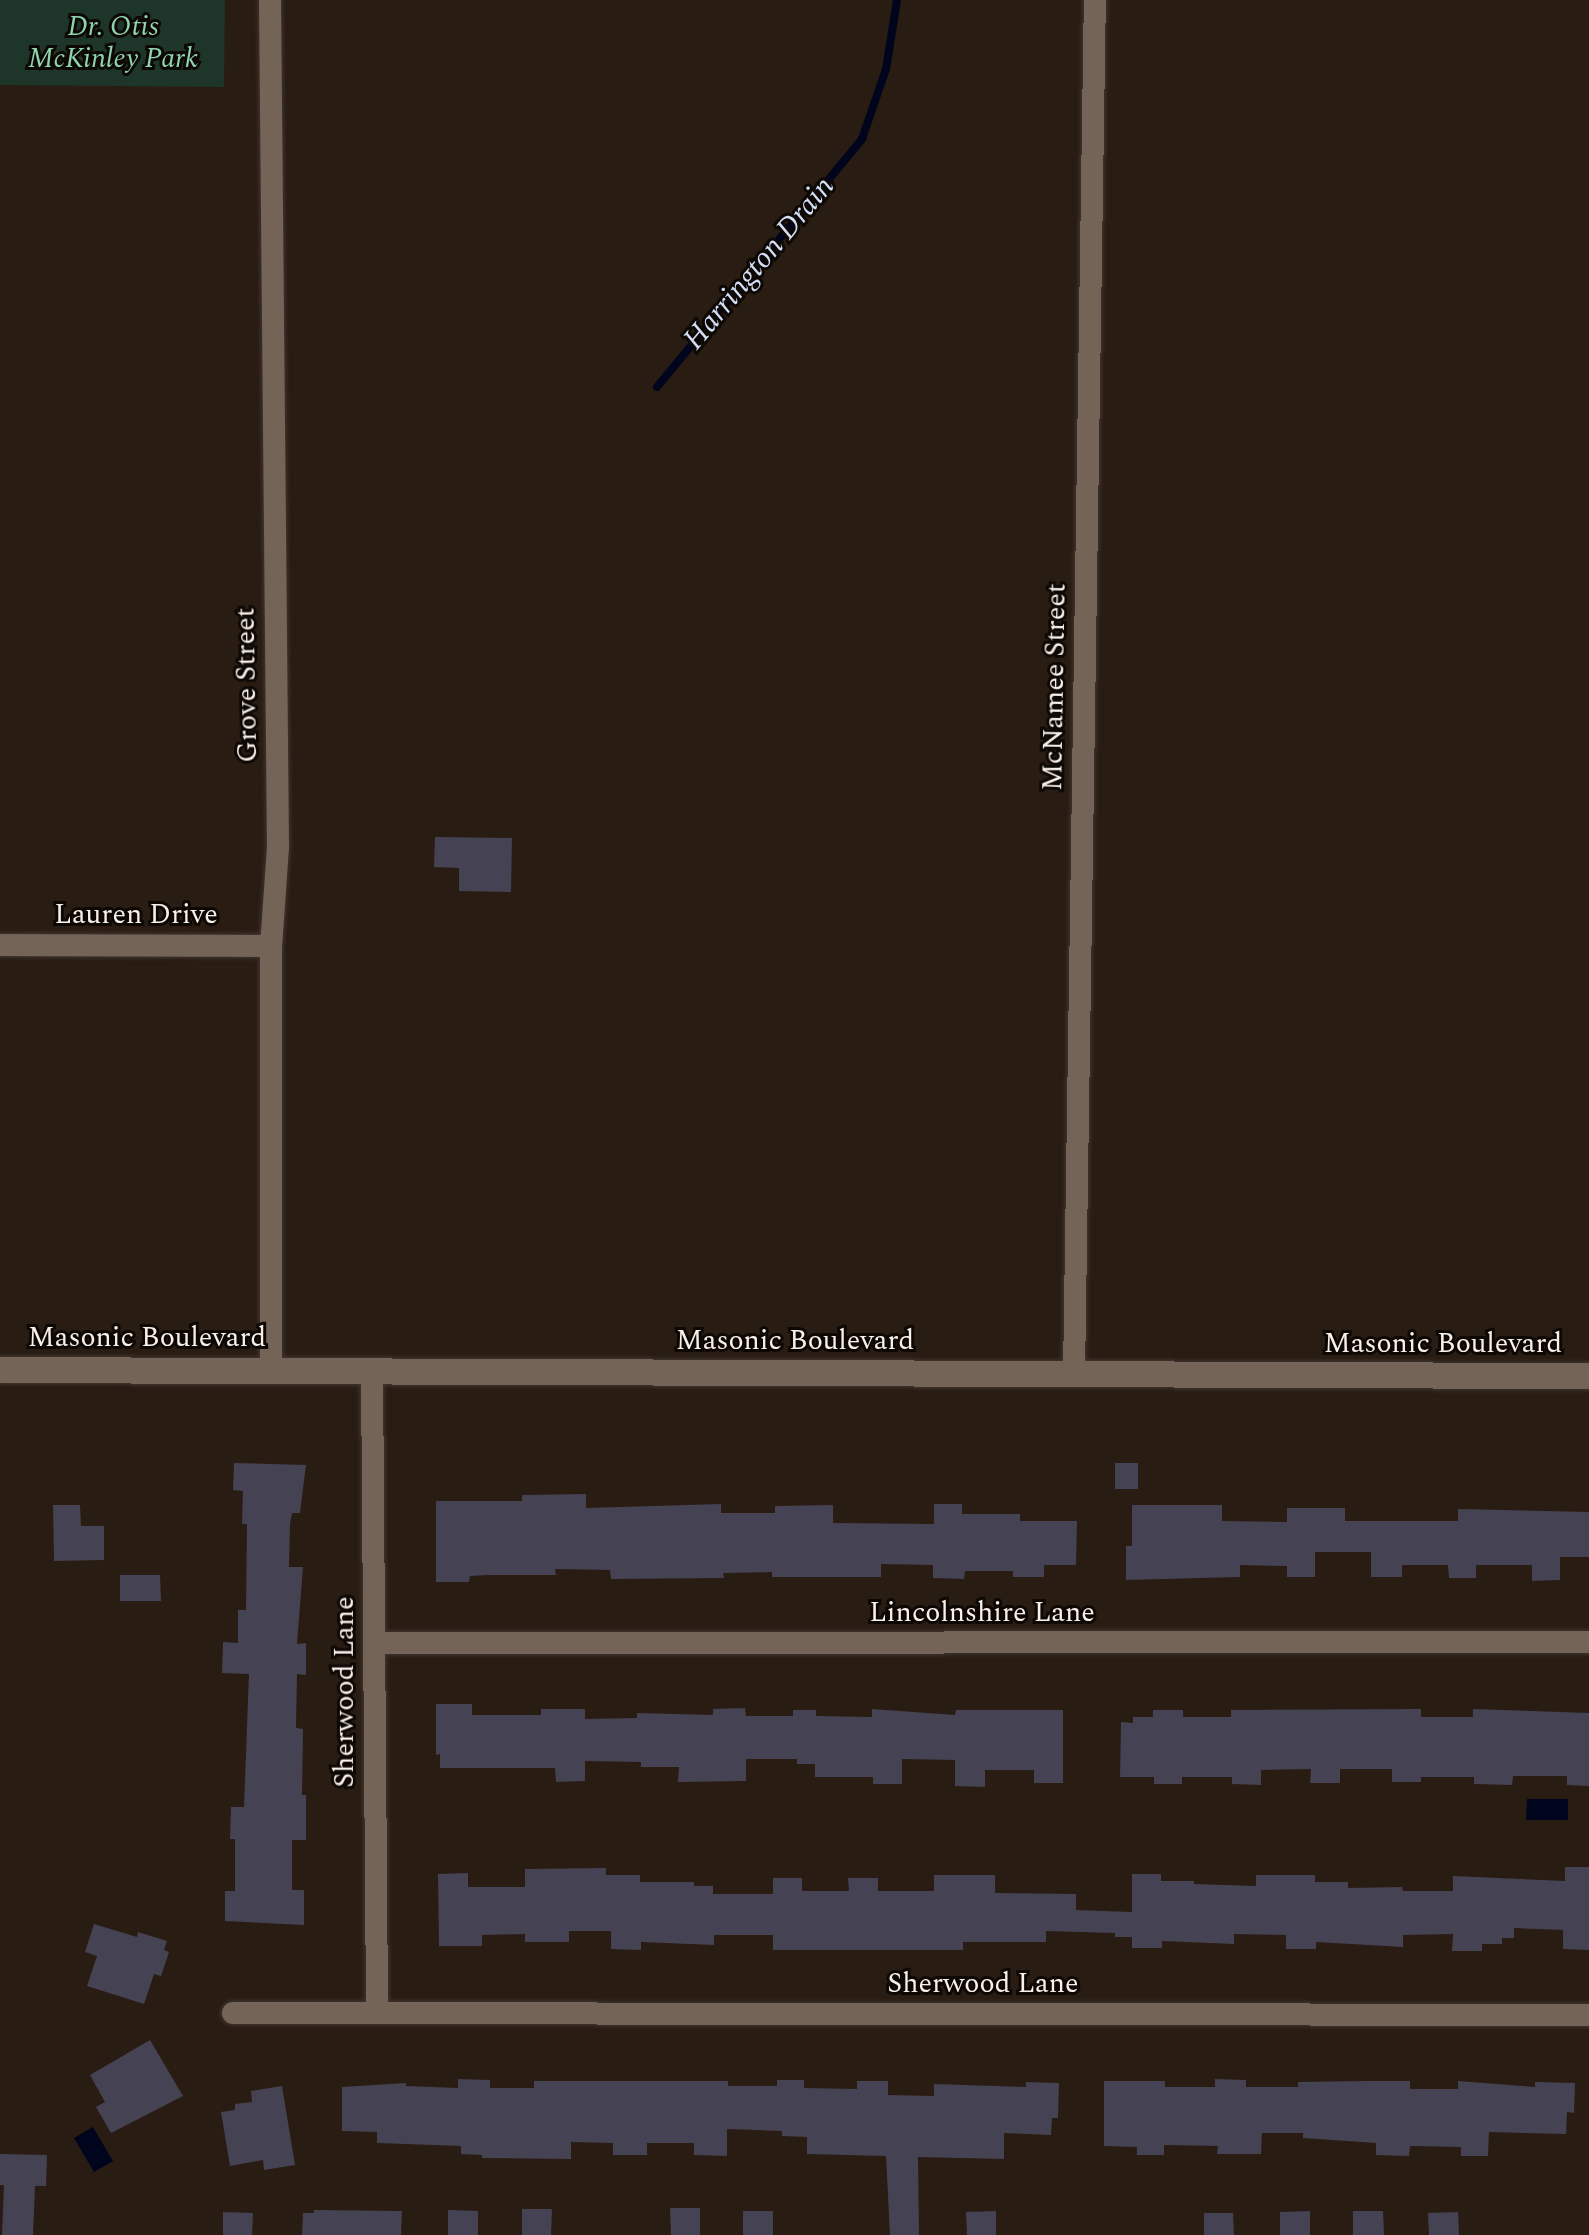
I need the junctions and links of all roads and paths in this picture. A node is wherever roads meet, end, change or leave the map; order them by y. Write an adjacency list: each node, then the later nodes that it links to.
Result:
1 (270, 0): 4 (street, Grove Street)
2 (1095, 0): 8 (street, McNamee Street)
3 (0, 945): 4 (street, Lauren Drive)
4 (271, 946): 6 (street, Grove Street)
5 (0, 1370): 6 (street, Masonic Boulevard)
6 (271, 1370): 7 (street, Masonic Boulevard)
7 (372, 1371): 8 (street, Masonic Boulevard); 11 (street, Sherwood Lane)
8 (1074, 1375): 9 (street, Masonic Boulevard)
9 (1589, 1376)
10 (1589, 1642): 11 (street, Lincolnshire Lane)
11 (374, 1643): 13 (street, Sherwood Lane)
12 (233, 2013): 13 (street, Sherwood Lane)
13 (377, 2013): 14 (street, Sherwood Lane)
14 (1589, 2015)

